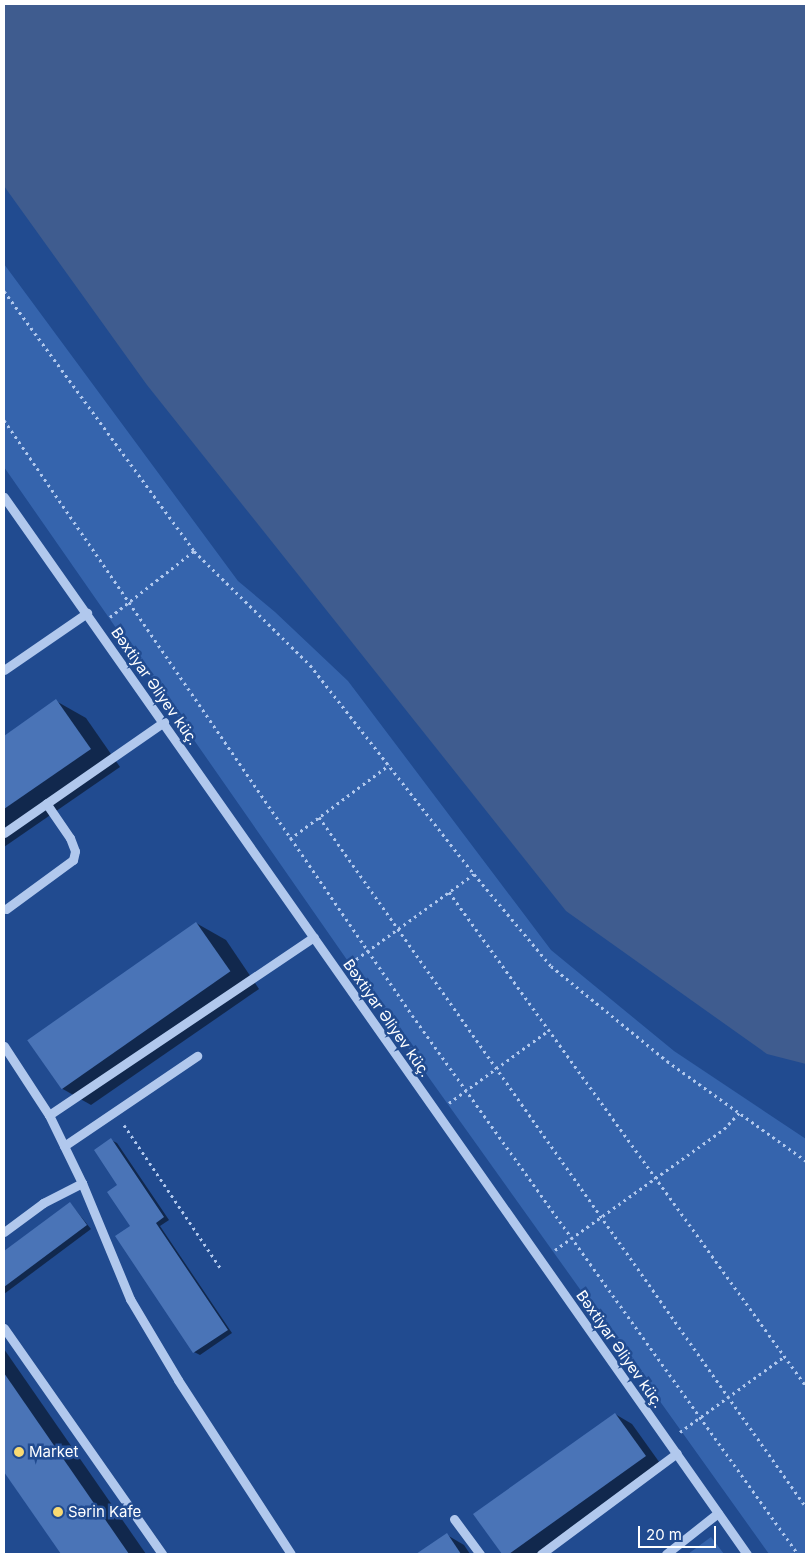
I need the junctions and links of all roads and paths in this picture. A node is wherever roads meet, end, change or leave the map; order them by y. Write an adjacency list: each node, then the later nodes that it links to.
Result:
1 (4, 291): 4 (path)
2 (4, 420): 5 (path)
3 (4, 498): 6 (street, Bəxtiyar Əliyev küç.)
4 (194, 551): 5 (path); 10 (path)
5 (128, 602): 7 (path); 14 (path)
6 (87, 613): 7 (street, Bəxtiyar Əliyev küç.); 8 (street)
7 (97, 627): 9 (street, Bəxtiyar Əliyev küç.)
8 (4, 670)
9 (164, 722): 11 (street); 19 (street, Bəxtiyar Əliyev küç.)
10 (389, 765): 12 (path); 15 (path)
11 (46, 803): 13 (street); 17 (street)
12 (319, 817): 14 (path); 18 (path)
13 (4, 833)
14 (290, 839): 20 (path)
15 (474, 874): 16 (path); 29 (path)
16 (449, 892): 18 (path); 22 (path)
17 (6, 909)
18 (398, 929): 20 (path); 25 (path)
19 (314, 937): 21 (street, Bəxtiyar Əliyev küç.); 30 (street)
20 (368, 952): 21 (path); 26 (path)
21 (338, 972): 28 (street, Bəxtiyar Əliyev küç.)
22 (550, 1030): 25 (path); 33 (path)
23 (4, 1046): 30 (street)
24 (197, 1056): 27 (street)
25 (496, 1068): 26 (path); 35 (path)
26 (466, 1091): 28 (path); 37 (path)
27 (115, 1112): 31 (street); 39 (path)
28 (436, 1112): 38 (street, Bəxtiyar Əliyev küç.)
29 (739, 1113): 32 (path); 33 (path)
30 (49, 1115): 31 (street)
31 (64, 1146): 34 (street)
32 (806, 1161)
33 (655, 1176): 35 (path); 41 (path)
34 (82, 1183): 36 (street); 51 (street)
35 (601, 1217): 37 (path); 43 (path)
36 (4, 1232)
37 (571, 1239): 38 (path); 44 (path)
38 (540, 1260): 45 (street, Bəxtiyar Əliyev küç.)
39 (221, 1269)
40 (4, 1328): 50 (street)
41 (785, 1356): 42 (path); 43 (path)
42 (806, 1386)
43 (728, 1397): 44 (path); 47 (path)
44 (699, 1417): 45 (path); 56 (path)
45 (668, 1441): 46 (street, Bəxtiyar Əliyev küç.)
46 (677, 1453): 48 (street, Bəxtiyar Əliyev küç.); 53 (street)
47 (806, 1507)
48 (718, 1513): 54 (street); 55 (street, Bəxtiyar Əliyev küç.)
49 (454, 1519): 52 (street)
50 (162, 1554)
51 (291, 1554)
52 (480, 1554)
53 (541, 1554)
54 (666, 1554)
55 (748, 1554)
56 (798, 1554)

